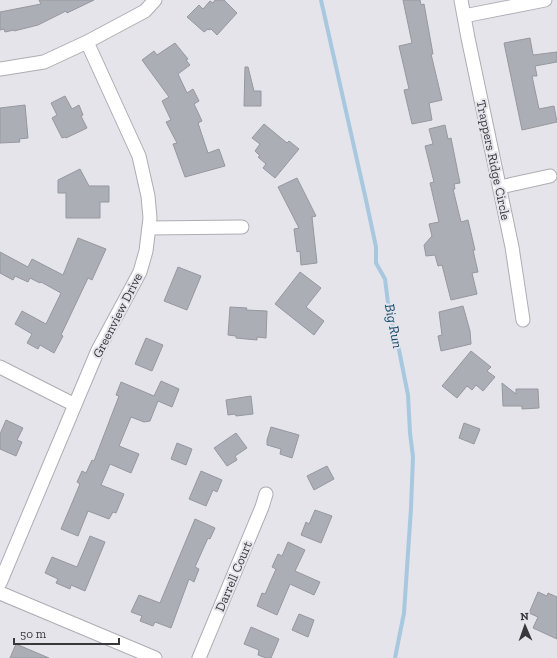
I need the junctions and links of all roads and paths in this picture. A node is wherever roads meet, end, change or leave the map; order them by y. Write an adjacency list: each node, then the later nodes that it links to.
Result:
1 (155, 0): 5 (street)
2 (461, 0): 4 (street, Trappers Ridge Circle)
3 (545, 0): 4 (street)
4 (464, 16): 8 (street, Trappers Ridge Circle)
5 (87, 42): 6 (street); 10 (street, Greenview Drive)
6 (0, 69)
7 (550, 176): 8 (street)
8 (500, 187): 11 (street, Trappers Ridge Circle)
9 (242, 227): 10 (street)
10 (150, 228): 13 (street, Greenview Drive)
11 (523, 320)
12 (0, 367): 13 (street)
13 (75, 405): 15 (street, Greenview Drive)
14 (266, 494): 18 (street, Darrell Court)
15 (0, 583)
16 (0, 593): 17 (street)
17 (155, 658)
18 (199, 658)

